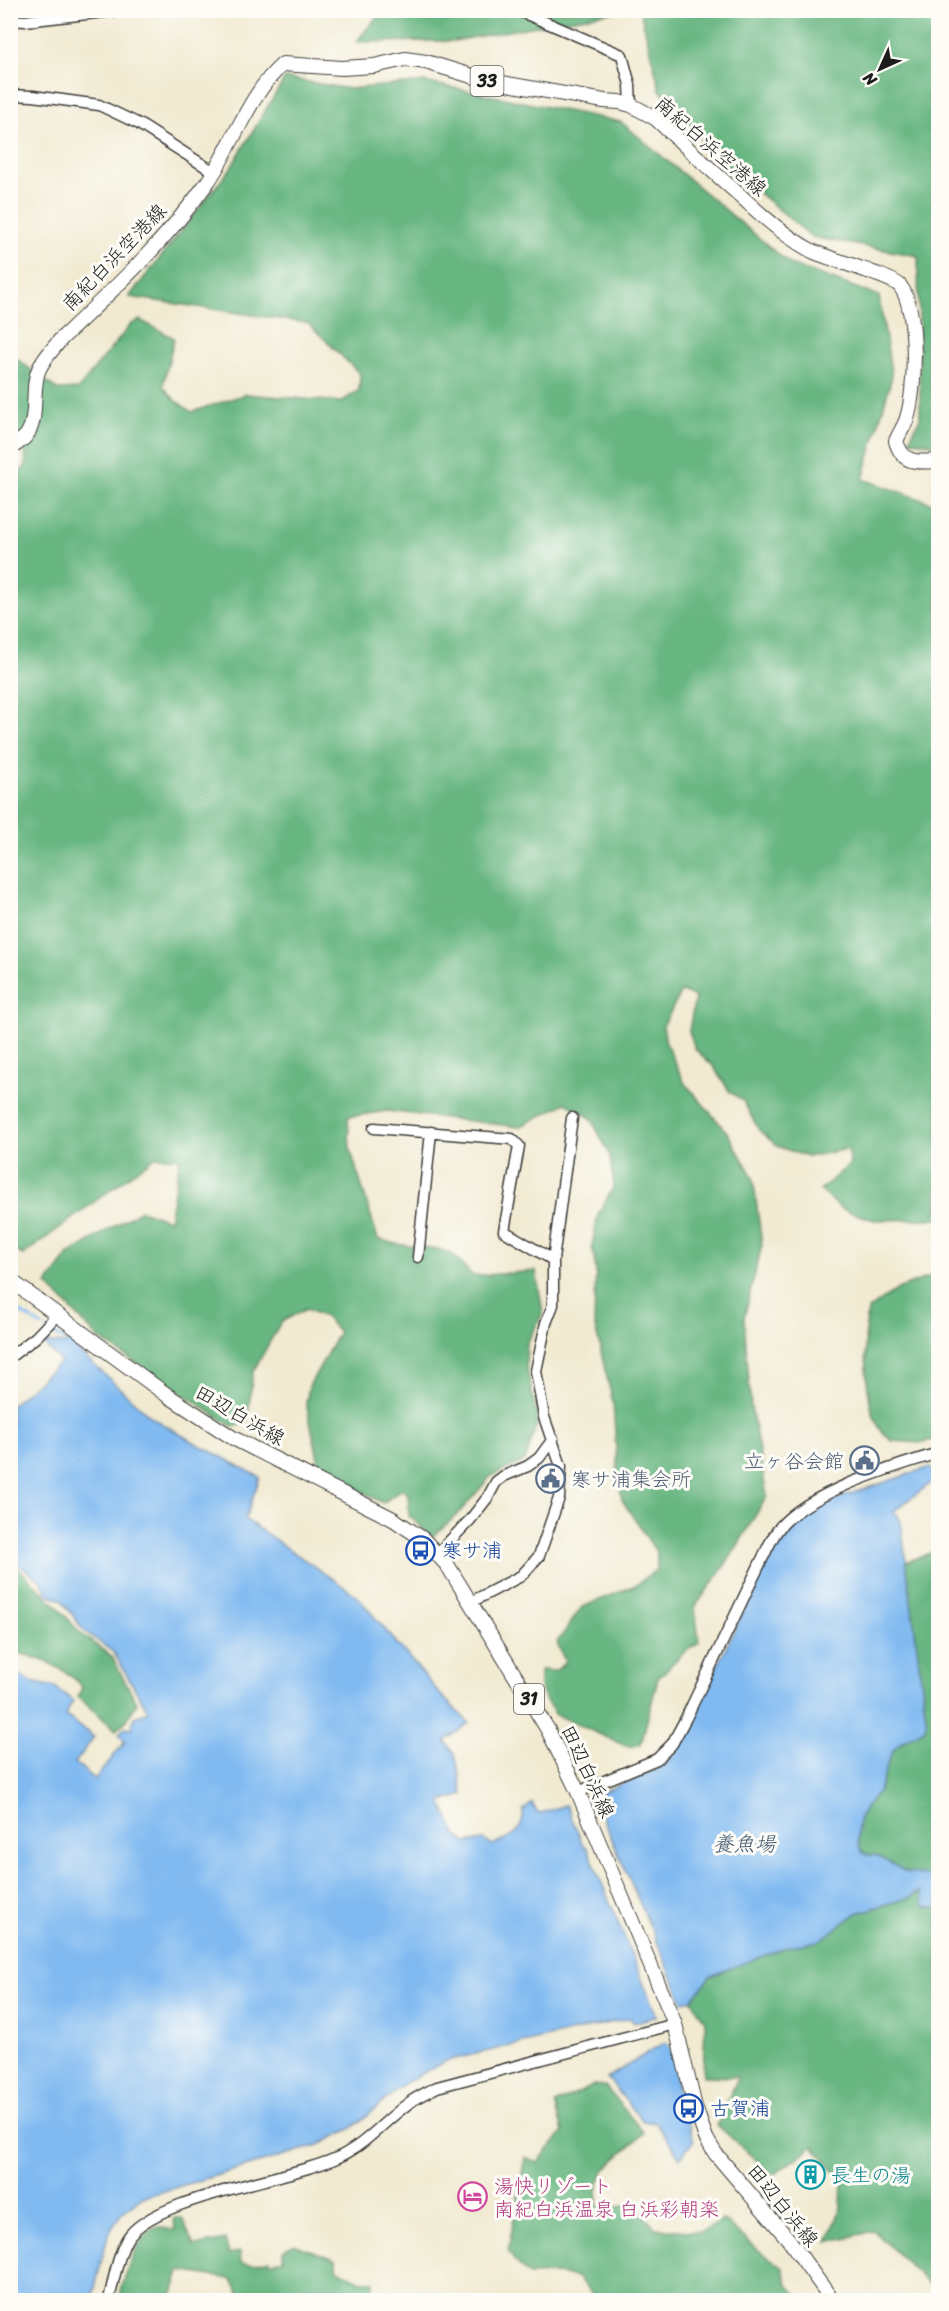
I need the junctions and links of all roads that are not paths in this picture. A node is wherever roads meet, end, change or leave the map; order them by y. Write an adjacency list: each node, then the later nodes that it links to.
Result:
1 (123, 10): 3 (street)
2 (517, 10): 5 (street)
3 (10, 20)
4 (10, 95): 6 (street)
5 (632, 105): 6 (main road, 南紀白浜空港線 / 33); 8 (main road, 南紀白浜空港線 / 33)
6 (214, 172): 7 (main road, 南紀白浜空港線 / 33)
7 (10, 449)
8 (939, 461)
9 (572, 1118): 13 (street)
10 (374, 1128): 11 (street)
11 (430, 1132): 12 (street); 13 (street)
12 (418, 1257)
13 (553, 1260): 17 (street)
14 (10, 1280): 15 (main road, 田辺白浜線 / 31)
15 (54, 1319): 16 (street); 19 (main road, 田辺白浜線 / 31)
16 (10, 1357)
17 (553, 1439): 19 (street); 20 (street)
18 (939, 1453): 21 (street)
19 (438, 1553): 20 (main road, 田辺白浜線 / 31)
20 (471, 1602): 21 (main road, 田辺白浜線 / 31)
21 (578, 1792): 22 (main road, 田辺白浜線 / 31)
22 (675, 2024): 23 (street); 24 (main road, 田辺白浜線 / 31)
23 (109, 2301)
24 (832, 2301)

